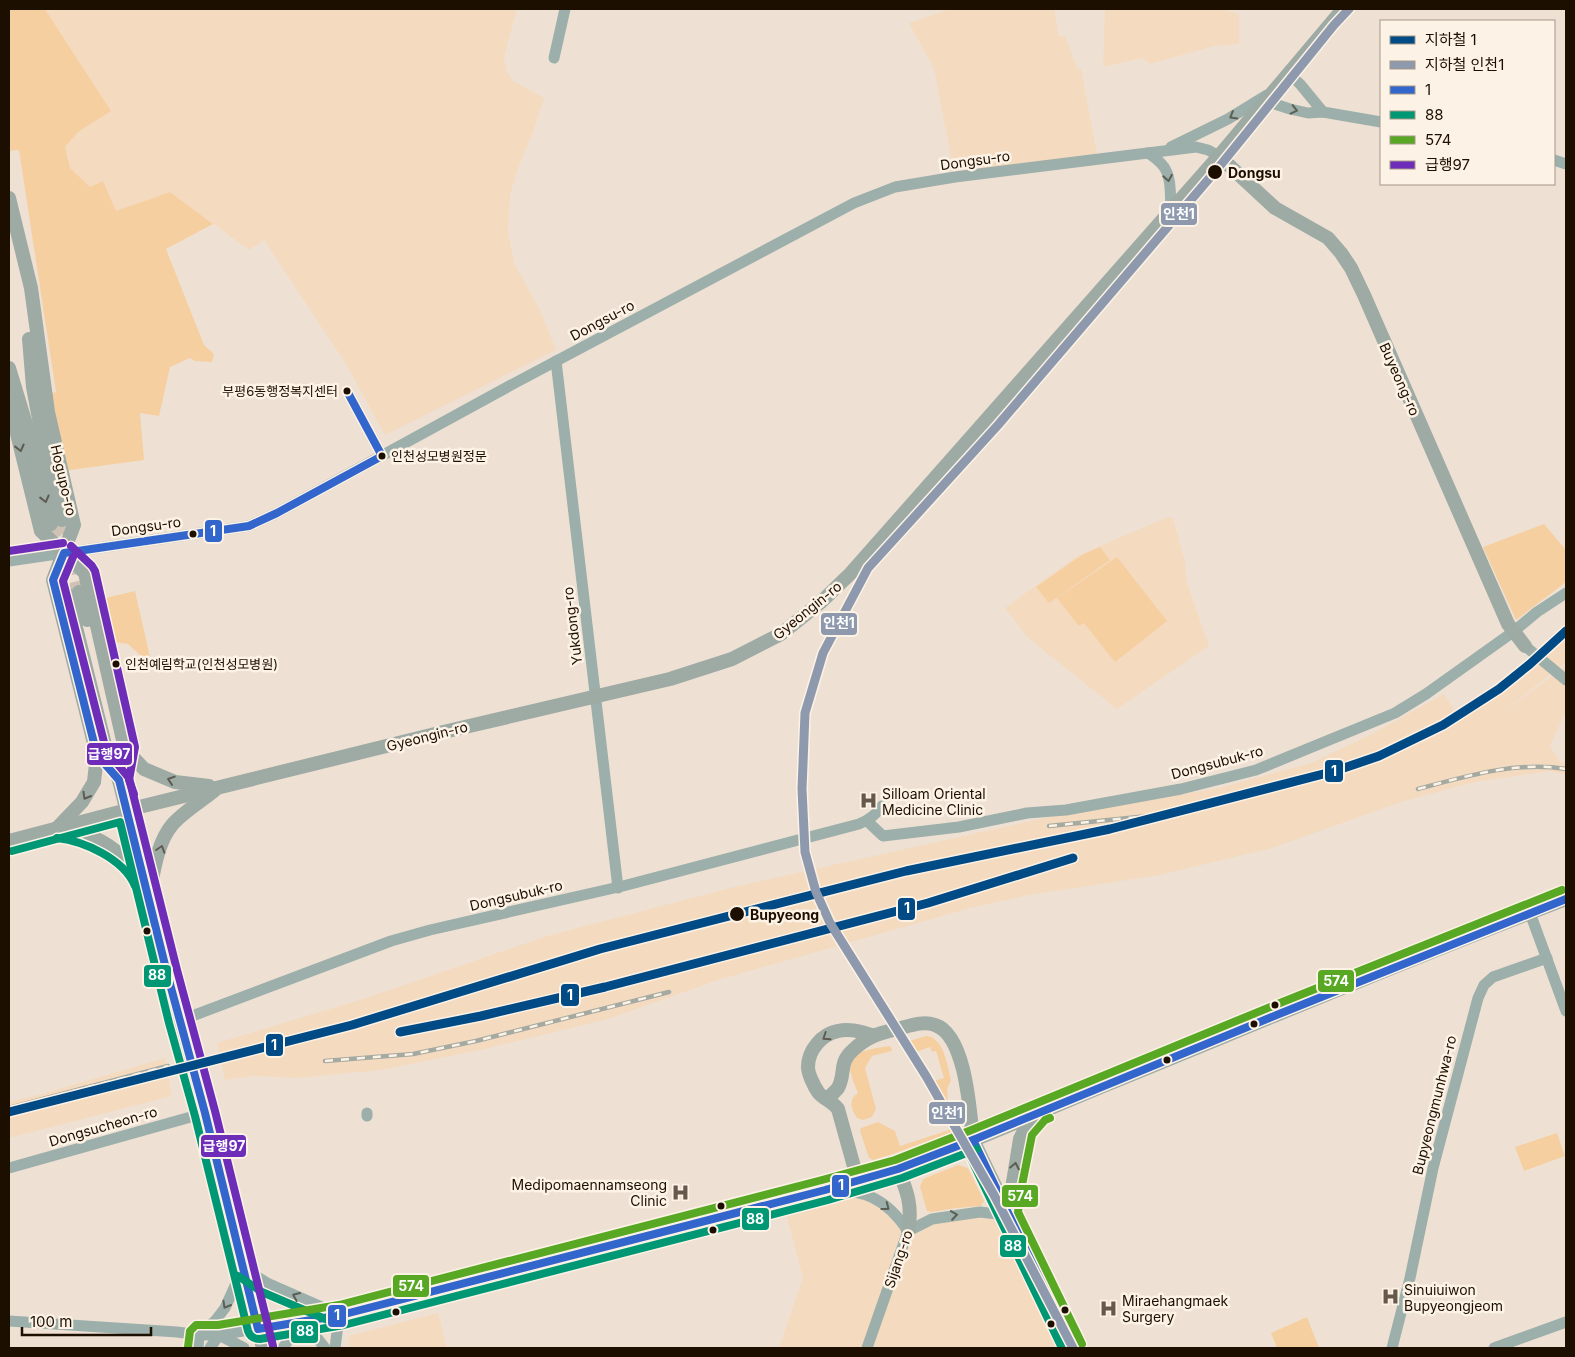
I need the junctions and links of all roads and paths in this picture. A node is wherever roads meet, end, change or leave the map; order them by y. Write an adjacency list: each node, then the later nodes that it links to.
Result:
1 (565, 9): 3 (street)
2 (1344, 9): 4 (main road, Gyeongin-ro)
3 (554, 58)
4 (1289, 74): 5 (main road, Gyeongin-ro); 6 (street)
5 (1270, 96): 6 (street, one-way to 6); 8 (street, one-way to 8); 9 (main road, Gyeongin-ro)
6 (1323, 112): 7 (street)
7 (1380, 122)
8 (1153, 153): 9 (street, Dongsu-ro); 11 (street, one-way to 11); 13 (street, Dongsu-ro)
9 (1219, 156): 11 (main road, Gyeongin-ro); 20 (main road, Buyeong-ro)
10 (9, 198): 12 (main road, Hogupo-ro)
11 (1170, 211): 23 (main road, Gyeongin-ro)
12 (20, 243): 14 (main road, Hogupo-ro, one-way to 12); 16 (main road, Hogupo-ro)
13 (556, 361): 16 (street, Dongsu-ro); 23 (street, Yukdong-ro)
14 (9, 368)
15 (9, 401): 16 (main road, one-way to 16)
16 (64, 553): 17 (street, Dongsu-ro); 24 (main road); 25 (main road, Hogupo-ro)
17 (9, 561)
18 (1566, 593): 20 (street, Dongsubuk-ro)
19 (74, 594): 26 (main road)
20 (1513, 632): 21 (main road, Buyeong-ro); 30 (street, Dongsubuk-ro)
21 (1525, 646): 22 (street)
22 (1566, 680)
23 (595, 697): 27 (main road, Gyeongin-ro); 34 (street, Yukdong-ro)
24 (125, 749): 26 (main road); 27 (main road, one-way to 24)
25 (97, 755): 26 (main road); 31 (main road, one-way to 31)
26 (119, 780): 29 (main road)
27 (219, 787): 29 (main road, Gyeongin-ro); 35 (main road, one-way to 27)
28 (882, 806): 30 (street, Dongsubuk-ro)
29 (127, 810): 31 (main road, Gyeongin-ro); 33 (main road)
30 (867, 821): 34 (street, Dongsubuk-ro)
31 (57, 828): 32 (main road, Gyeongin-ro); 33 (main road)
32 (9, 841)
33 (143, 876): 35 (main road)
34 (618, 888): 40 (street, Dongsubuk-ro)
35 (148, 896): 40 (main road)
36 (1566, 899): 37 (main road)
37 (1530, 913): 38 (street); 43 (main road)
38 (1547, 958): 39 (street); 70 (street, Bupyeongmunhwa-ro)
39 (1566, 1010)
40 (179, 1021): 44 (main road)
41 (872, 1035): 42 (main road); 42 (main road, one-way to 42); 45 (main road)
42 (827, 1099): 48 (main road)
43 (1039, 1112): 45 (main road); 51 (main road, one-way to 43)
44 (205, 1113): 46 (street, Dongsucheon-ro); 53 (main road)
45 (973, 1140): 47 (main road); 51 (main road)
46 (9, 1168)
47 (898, 1169): 48 (main road); 52 (main road, Sijang-ro)
48 (858, 1181): 49 (street)
49 (824, 1190): 50 (main road); 52 (street, one-way to 52)
50 (758, 1208): 54 (street)
51 (1010, 1217): 52 (street, one-way to 51); 69 (main road)
52 (908, 1231): 68 (street, Sijang-ro)
53 (243, 1268): 54 (street, one-way to 53); 58 (main road); 60 (street, one-way to 60)
54 (341, 1315): 56 (street); 67 (street)
55 (9, 1321): 60 (street)
56 (300, 1322): 58 (street); 65 (street); 66 (street)
57 (1566, 1322): 71 (street)
58 (258, 1329): 59 (street); 64 (main road)
59 (219, 1334): 60 (street); 62 (street); 63 (street)
60 (199, 1335): 61 (street)
61 (198, 1348)
62 (210, 1348)
63 (244, 1348)
64 (263, 1348)
65 (283, 1348)
66 (325, 1348)
67 (335, 1348)
68 (867, 1348)
69 (1073, 1348)
70 (1392, 1348)
71 (1494, 1348)

